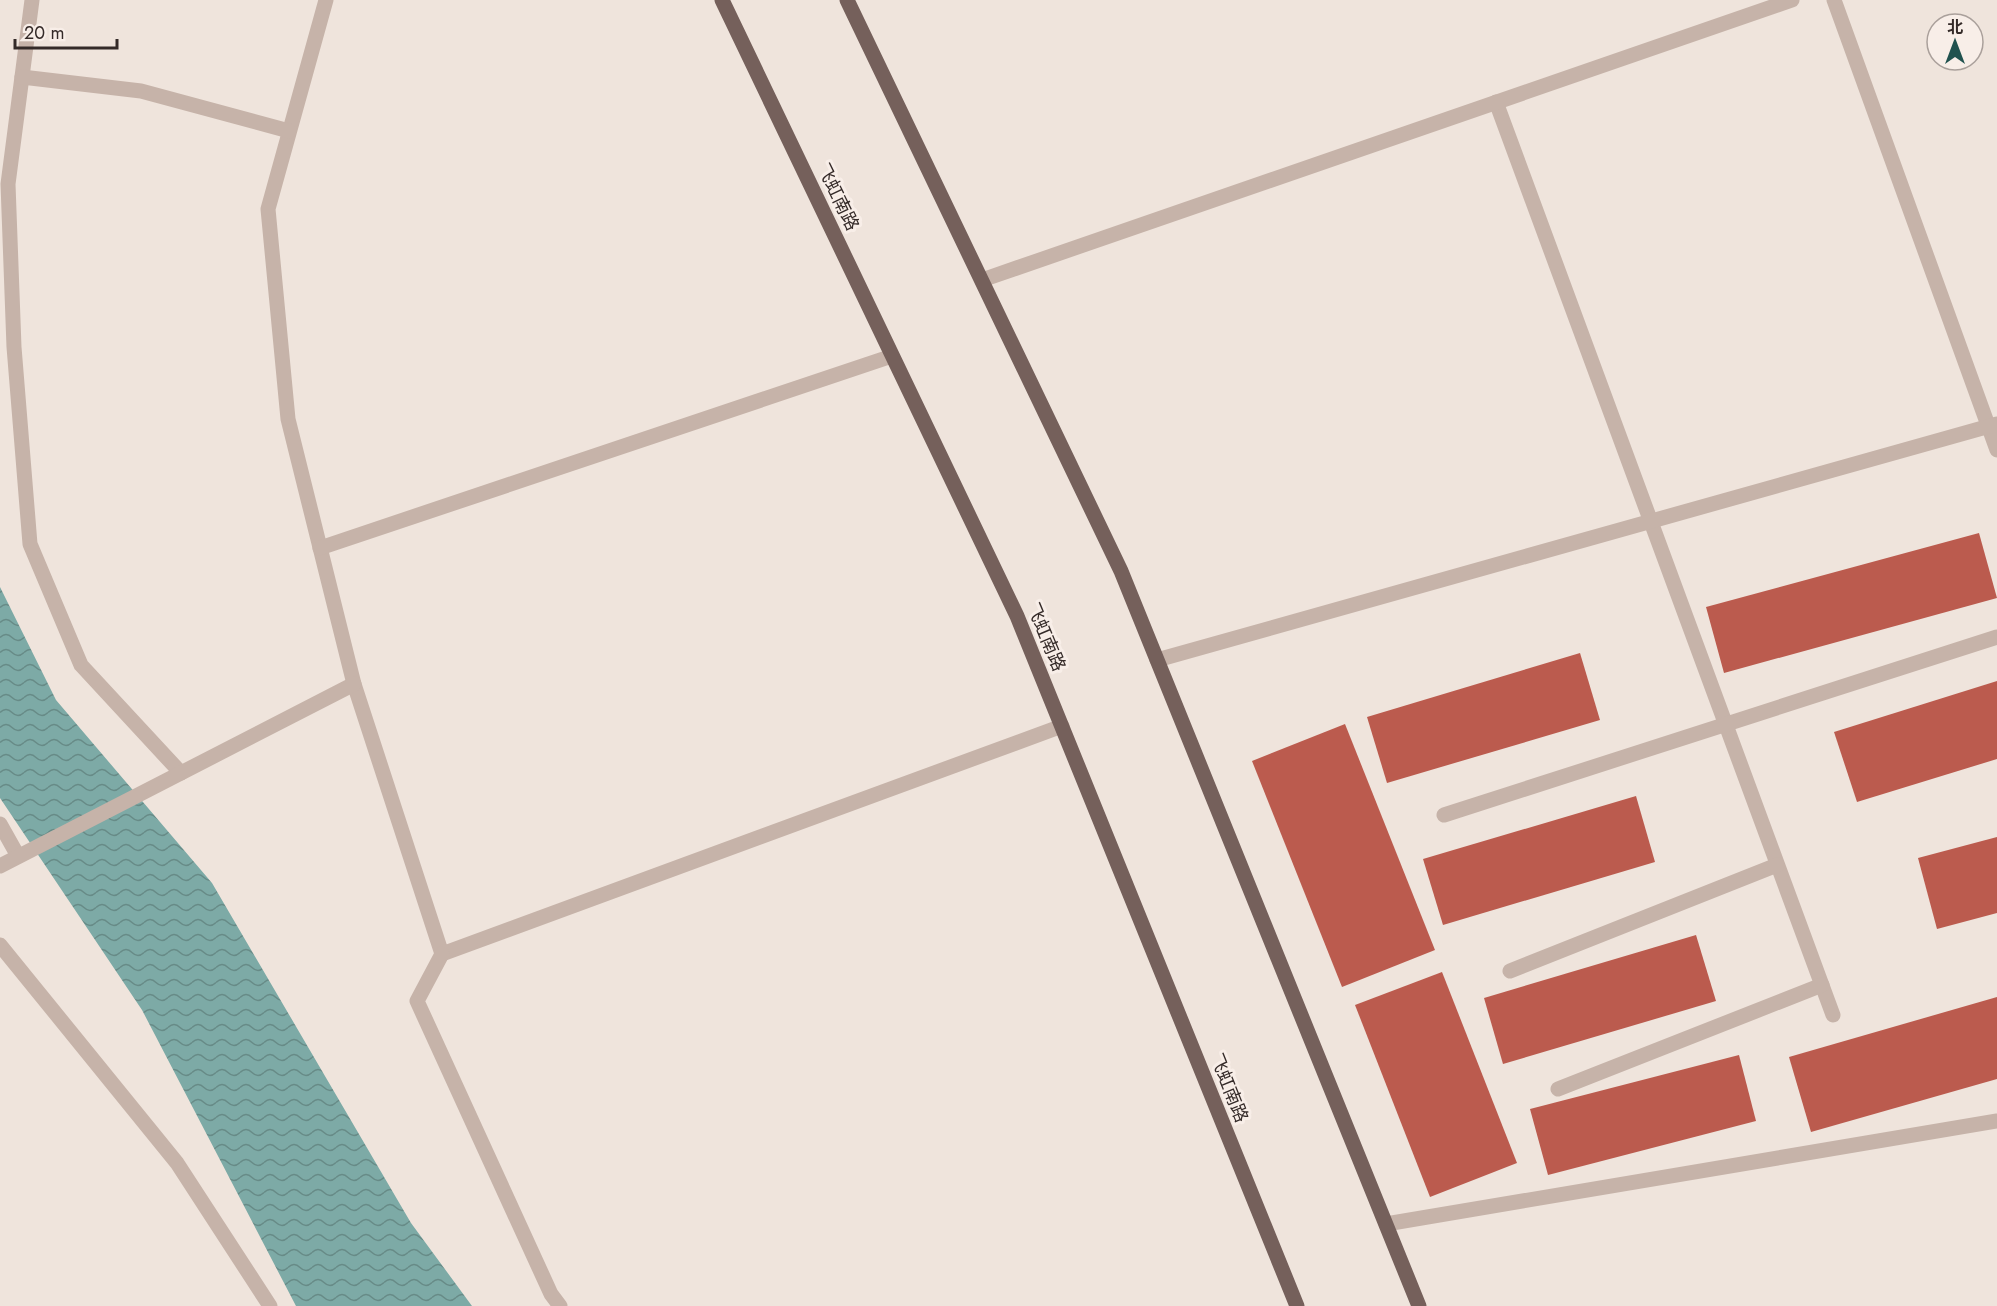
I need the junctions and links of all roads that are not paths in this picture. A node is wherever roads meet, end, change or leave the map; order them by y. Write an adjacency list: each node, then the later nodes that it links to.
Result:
1 (32, 0): 7 (street)
2 (326, 0): 9 (street)
3 (722, 0): 12 (main road, 飞虹南路)
4 (848, 0): 11 (main road)
5 (1792, 0): 8 (street)
6 (1834, 0): 13 (street)
7 (22, 77): 9 (street); 10 (street)
8 (1496, 102): 11 (street); 15 (street)
9 (289, 131): 16 (street)
10 (4, 184): 22 (street)
11 (982, 280): 18 (main road)
12 (892, 356): 16 (street); 21 (main road, 飞虹南路)
13 (1993, 425): 14 (street); 15 (street)
14 (1997, 450)
15 (1651, 521): 18 (street); 20 (street)
16 (320, 548): 19 (street)
17 (1997, 637): 20 (street)
18 (1157, 660): 35 (main road)
19 (354, 684): 22 (street); 29 (street)
20 (1726, 724): 23 (street); 26 (street)
21 (1062, 726): 29 (street); 38 (main road, 飞虹南路)
22 (181, 773): 25 (street)
23 (1444, 815)
24 (0, 824): 25 (street)
25 (18, 856): 27 (street)
26 (1778, 865): 30 (street); 31 (street)
27 (0, 866)
28 (0, 945): 36 (street)
29 (442, 954): 37 (street)
30 (1510, 970)
31 (1822, 985): 32 (street); 33 (street)
32 (1833, 1016)
33 (1558, 1089)
34 (1997, 1121): 35 (street)
35 (1386, 1224): 39 (main road)
36 (270, 1306)
37 (560, 1306)
38 (1297, 1306)
39 (1419, 1306)

